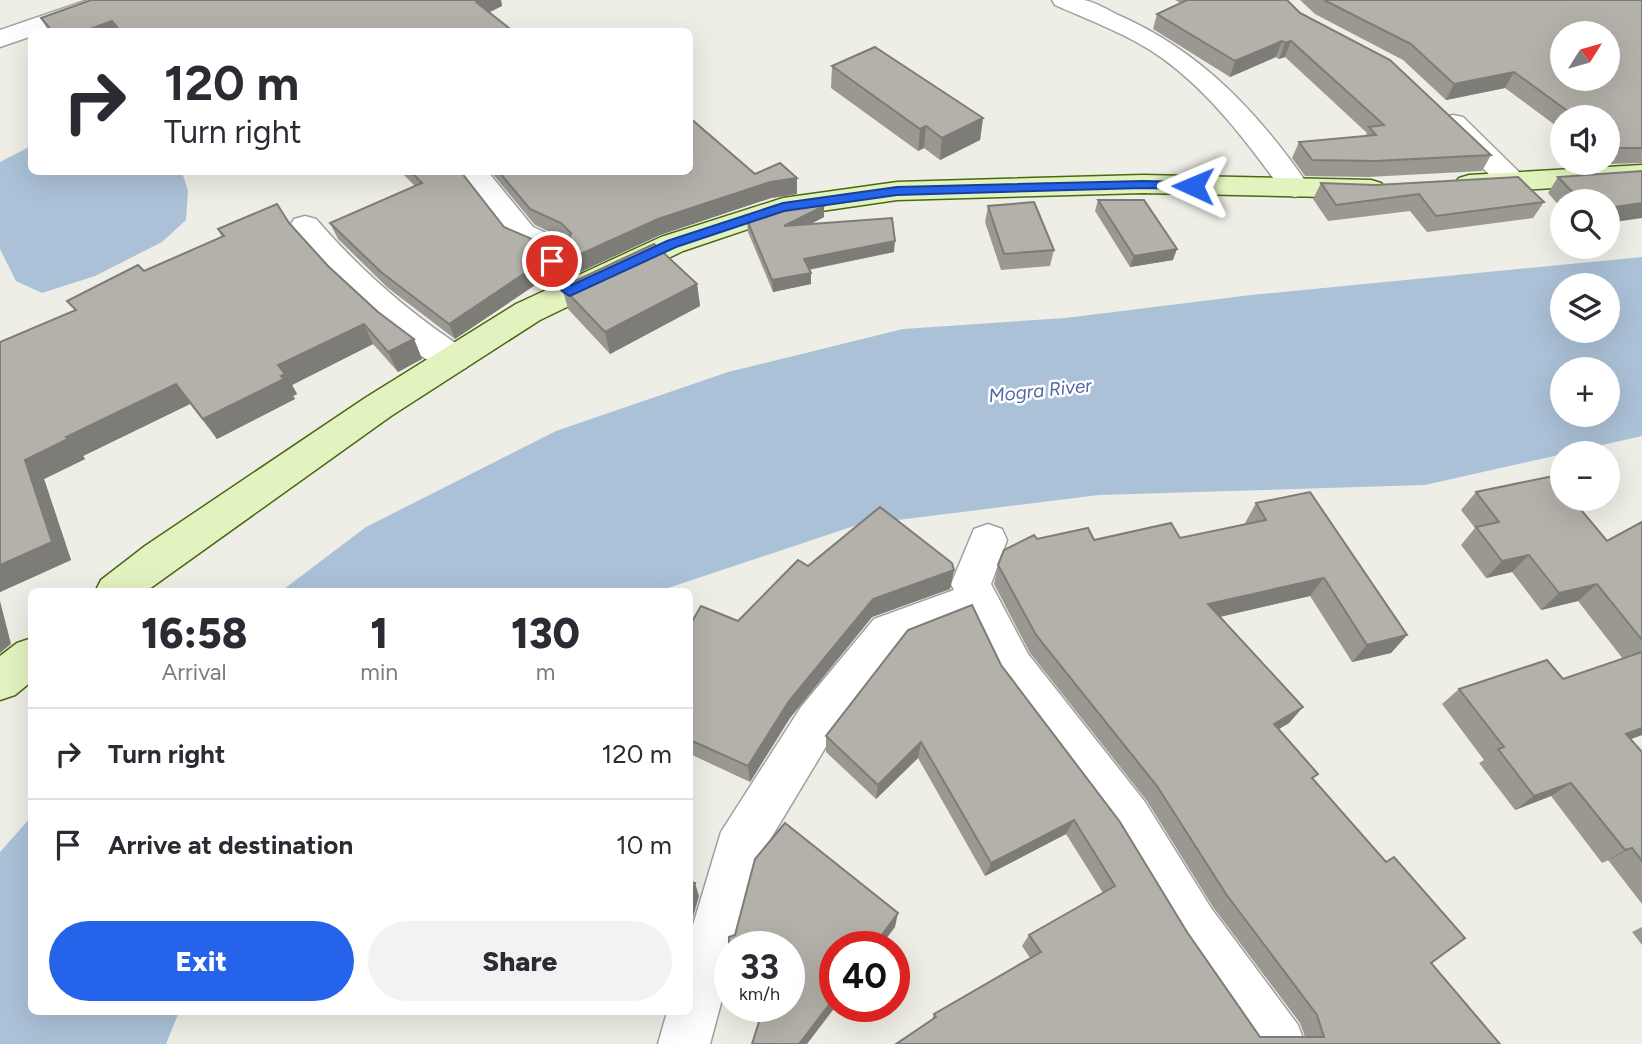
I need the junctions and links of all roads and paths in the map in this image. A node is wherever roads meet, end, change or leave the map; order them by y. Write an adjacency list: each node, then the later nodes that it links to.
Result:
1 (112, 0): 3 (street)
2 (1064, 0): 11 (street)
3 (32, 28)
4 (28, 29): 5 (street)
5 (0, 39)
6 (1440, 110): 9 (street)
7 (1642, 174): 9 (street)
8 (475, 175): 14 (street)
9 (1512, 181): 10 (street)
10 (1446, 185)
11 (1295, 188): 12 (street); 14 (street)
12 (1394, 188)
13 (305, 226): 15 (street)
14 (570, 292): 15 (street)
15 (454, 359): 17 (street)
16 (988, 540): 18 (street)
17 (120, 588)
18 (976, 600): 21 (street); 24 (street)
19 (28, 659): 20 (street)
20 (0, 681)
21 (693, 1012)
22 (692, 1015): 23 (street)
23 (684, 1044)
24 (1279, 1044)

